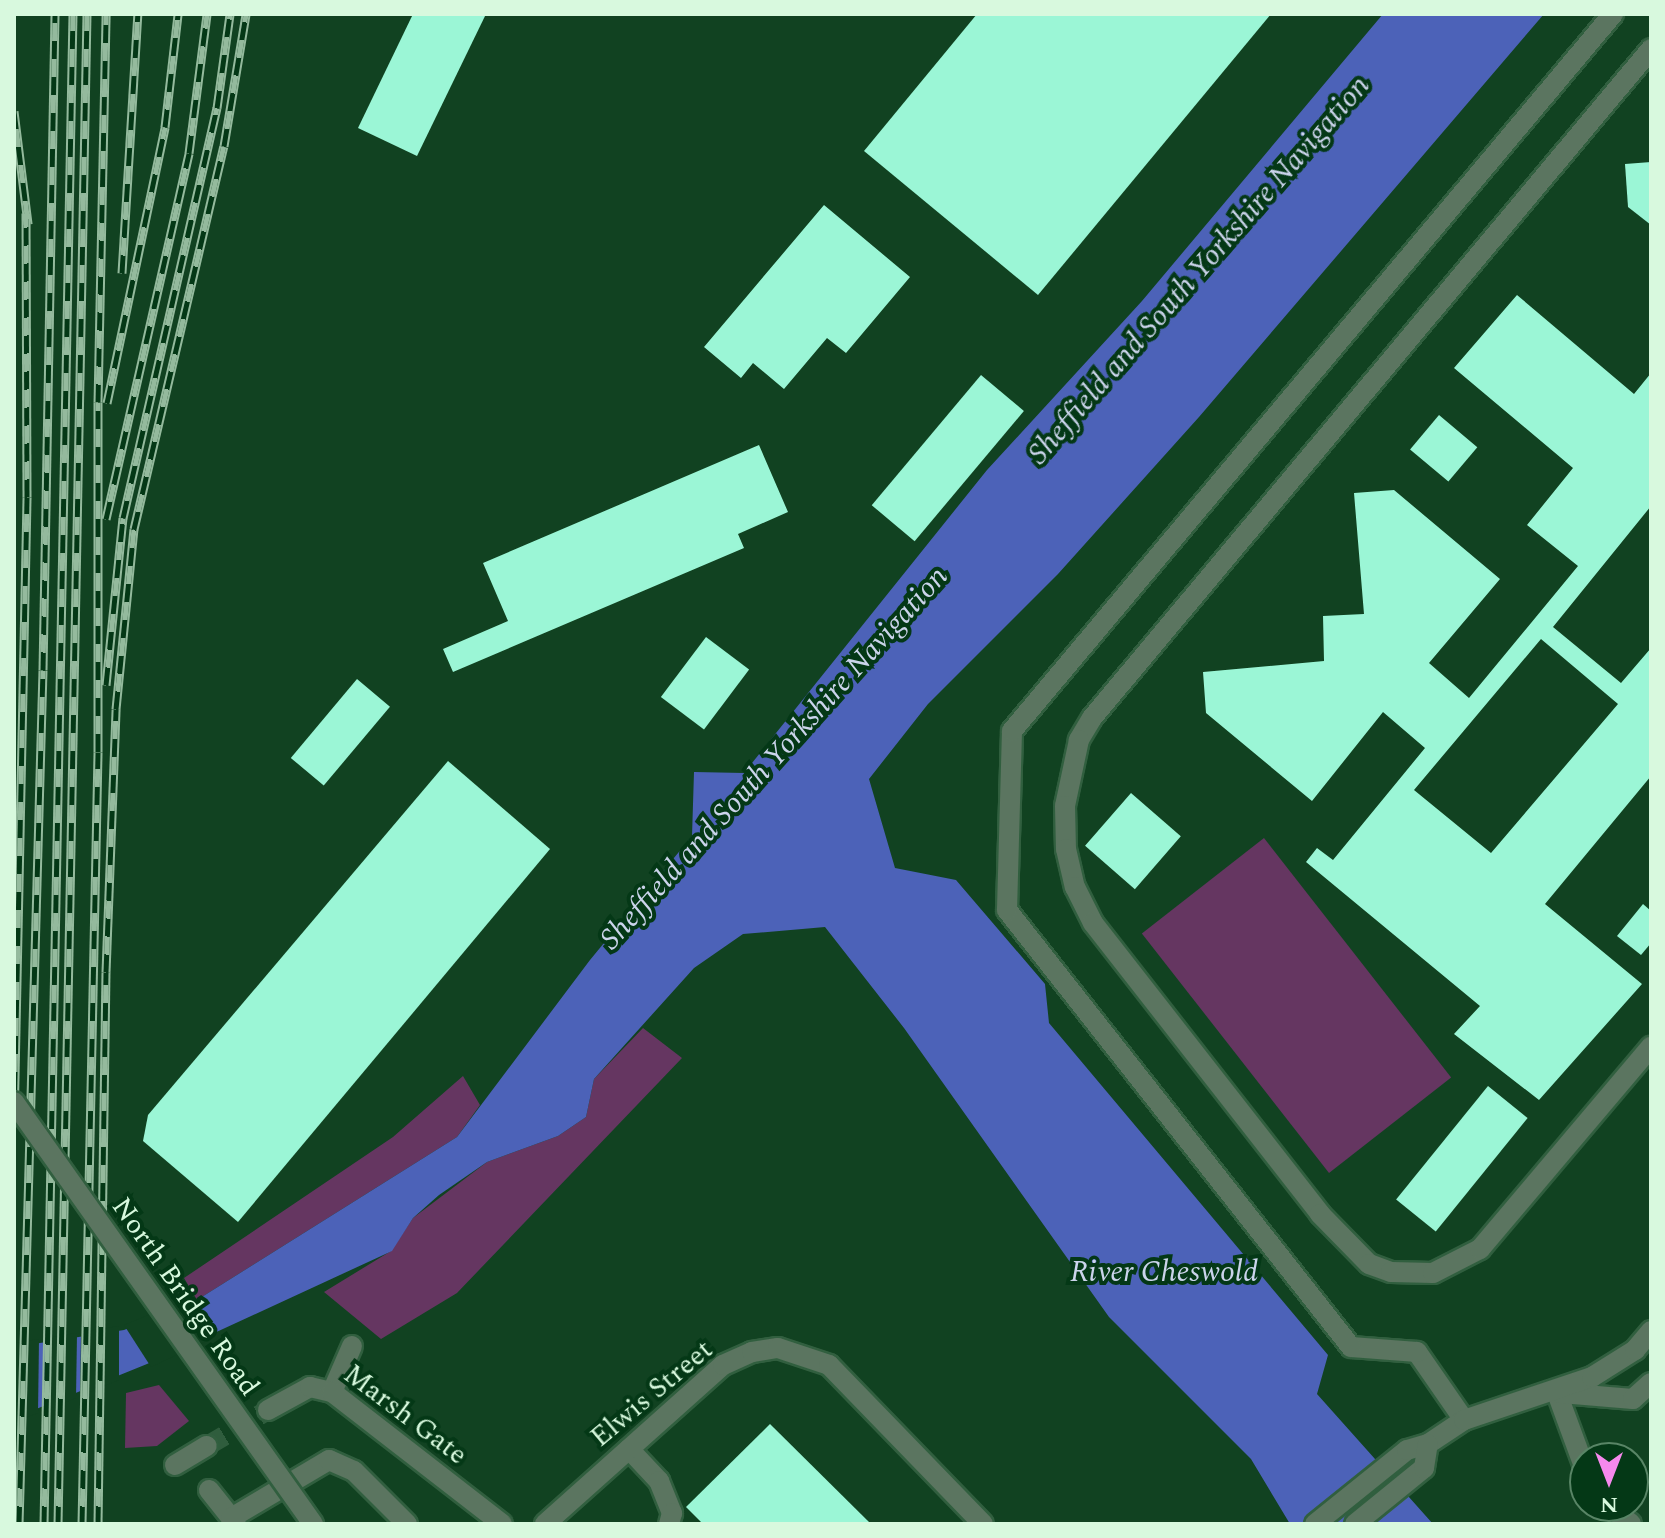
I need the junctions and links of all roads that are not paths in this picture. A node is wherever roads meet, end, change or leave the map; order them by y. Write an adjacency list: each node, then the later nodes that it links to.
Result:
1 (1613, 14): 12 (street)
2 (1651, 49): 3 (street)
3 (1651, 1047)
4 (14, 1102): 21 (street, North Bridge Road, bridge)
5 (14, 1121): 20 (street, North Bridge Road)
6 (1651, 1331): 10 (street)
7 (352, 1346): 9 (street)
8 (1651, 1383): 10 (street)
9 (332, 1392): 11 (street, Marsh Gate); 23 (street, Marsh Gate)
10 (1557, 1393): 12 (street); 13 (street)
11 (268, 1410)
12 (1464, 1420): 14 (street)
13 (1575, 1442)
14 (1428, 1444): 27 (street); 28 (street)
15 (207, 1446): 17 (street)
16 (629, 1449): 24 (street, Elwis Street); 25 (street); 26 (street, Elwis Street)
17 (175, 1465)
18 (209, 1490): 19 (street)
19 (234, 1521): 22 (street)
20 (297, 1524)
21 (313, 1524)
22 (407, 1524)
23 (502, 1524)
24 (545, 1524)
25 (669, 1524)
26 (983, 1524)
27 (1315, 1524)
28 (1355, 1524)

